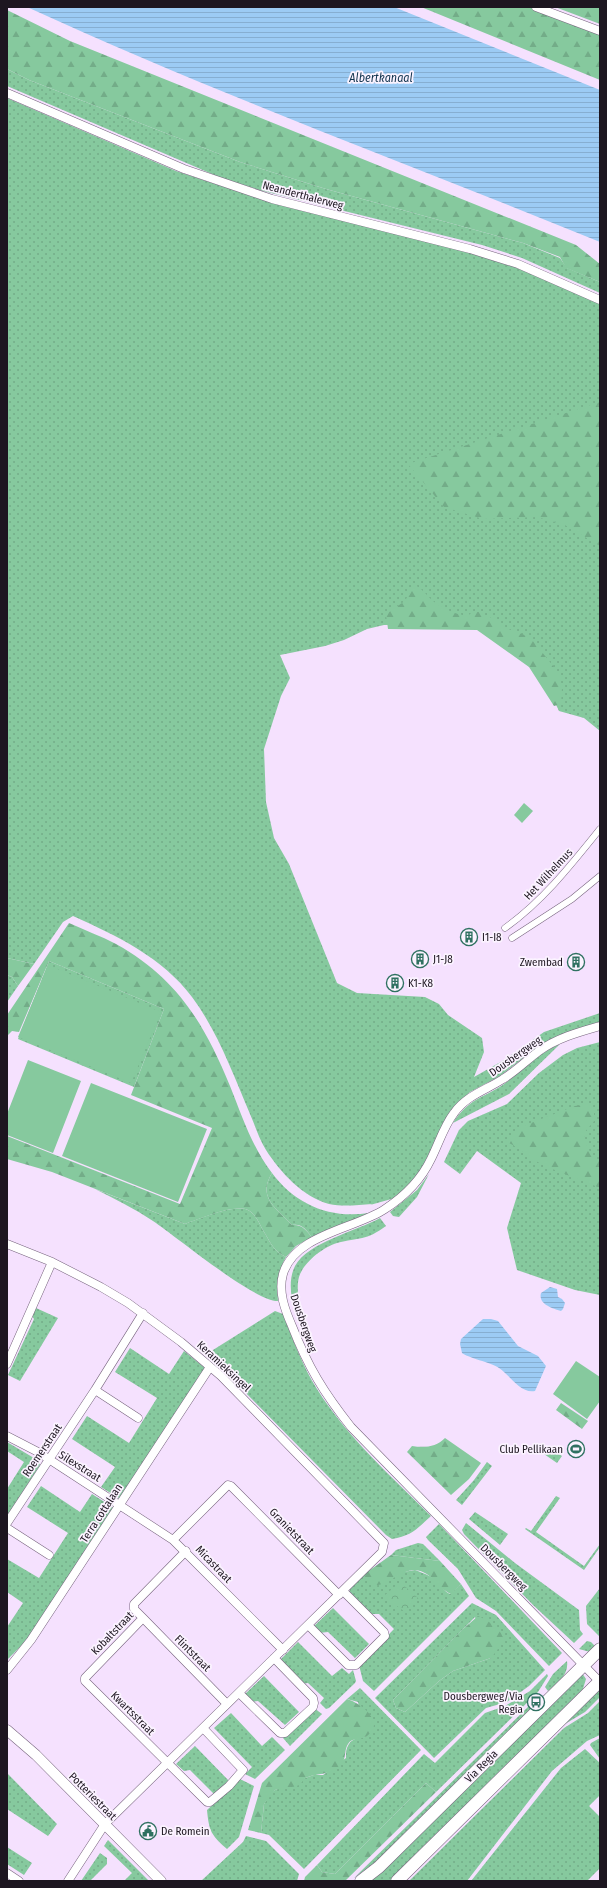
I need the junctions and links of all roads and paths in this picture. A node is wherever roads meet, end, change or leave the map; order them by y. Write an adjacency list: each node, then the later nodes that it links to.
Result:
1 (536, 7): 2 (street)
2 (600, 31)
3 (7, 93): 4 (street, Neanderthalerweg)
4 (600, 300)
5 (600, 830): 7 (street, Het Wilhelmus)
6 (600, 876): 8 (street)
7 (505, 928)
8 (512, 938)
9 (600, 1026): 31 (street, Dousbergweg)
10 (7, 1244): 11 (street, Keramieksingel)
11 (52, 1262): 12 (street, Keramieksingel); 13 (street)
12 (143, 1313): 14 (street, Keramieksingel); 15 (street, Roemerstraat)
13 (7, 1364)
14 (210, 1367): 19 (street, Terra cottalaan); 25 (street, Keramieksingel)
15 (95, 1390): 16 (street); 18 (street, Roemerstraat)
16 (138, 1418)
17 (7, 1436): 18 (street, Silexstraat)
18 (49, 1460): 19 (street, Silexstraat); 20 (street, Roemerstraat)
19 (120, 1505): 22 (street, Micastraat); 32 (street, Terra cottalaan)
20 (7, 1523)
21 (7, 1528): 24 (street)
22 (173, 1540): 23 (street, Micastraat); 25 (street, Granietstraat)
23 (186, 1551): 26 (street, Kobaltstraat); 28 (street, Micastraat)
24 (49, 1555)
25 (341, 1593): 27 (street); 27 (street, Granietstraat)
26 (143, 1618): 33 (street, Kobaltstraat); 36 (street, Flintstraat)
27 (308, 1625): 28 (street)
28 (283, 1650): 30 (street)
29 (600, 1650): 31 (main road, Via Regia)
30 (274, 1658): 35 (street); 35 (street)
31 (584, 1665): 34 (street, Dousbergweg); 45 (main road, Via Regia)
32 (7, 1670)
33 (85, 1678): 39 (street, Kwartsstraat)
34 (600, 1681): 46 (main road, Via Regia)
35 (239, 1693): 36 (street)
36 (227, 1704): 37 (street)
37 (203, 1728): 39 (street); 39 (street, Kwartsstraat)
38 (7, 1730): 40 (street, Potteriestraat)
39 (167, 1763): 40 (street)
40 (105, 1824): 43 (street); 44 (street, Potteriestraat)
41 (7, 1873): 42 (street)
42 (19, 1881)
43 (68, 1881)
44 (161, 1881)
45 (361, 1881)
46 (397, 1881)

